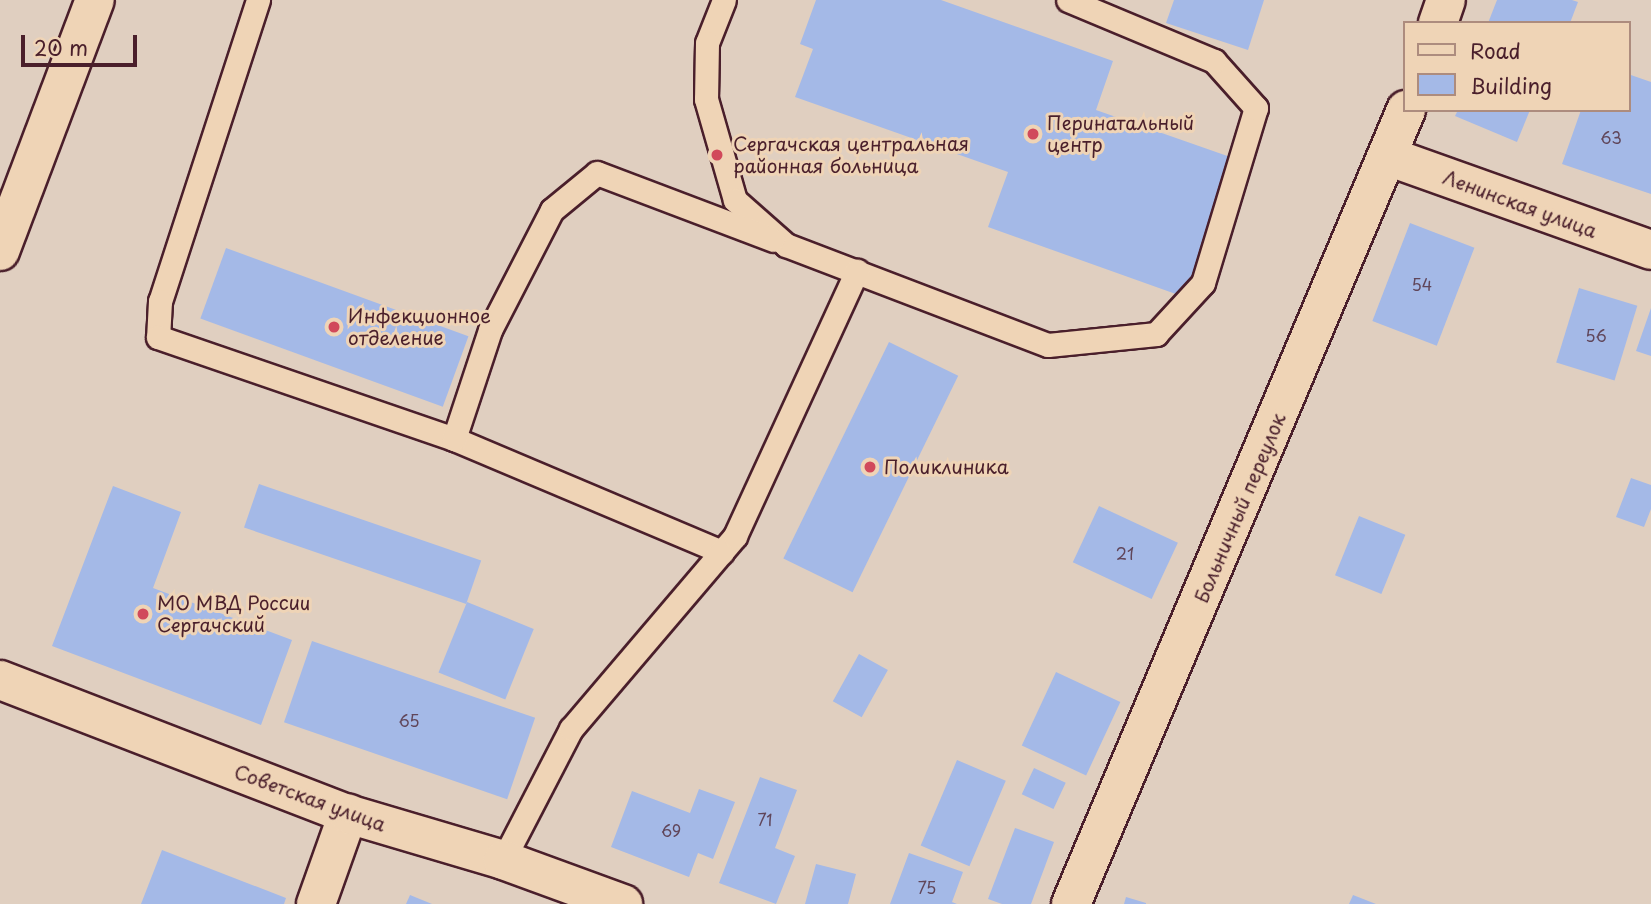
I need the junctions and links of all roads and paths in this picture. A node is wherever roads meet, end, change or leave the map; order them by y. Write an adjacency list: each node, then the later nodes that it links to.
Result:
1 (95, 0): 11 (street)
2 (258, 0): 13 (lane)
3 (724, 0): 9 (lane)
4 (1068, 0): 12 (lane)
5 (1446, 0): 6 (street)
6 (1439, 21)
7 (1405, 112): 8 (street, Больничный переулок)
8 (1390, 157): 10 (street, Ленинская улица); 20 (street, Больничный переулок)
9 (786, 245): 12 (lane); 13 (lane)
10 (1651, 250)
11 (0, 251)
12 (857, 271): 14 (lane)
13 (454, 439): 14 (lane)
14 (722, 552): 17 (lane)
15 (0, 680): 16 (street, Советская улица)
16 (348, 814): 17 (street, Советская улица); 18 (street)
17 (503, 860): 19 (street, Советская улица)
18 (316, 904)
19 (623, 904)
20 (1071, 904)

